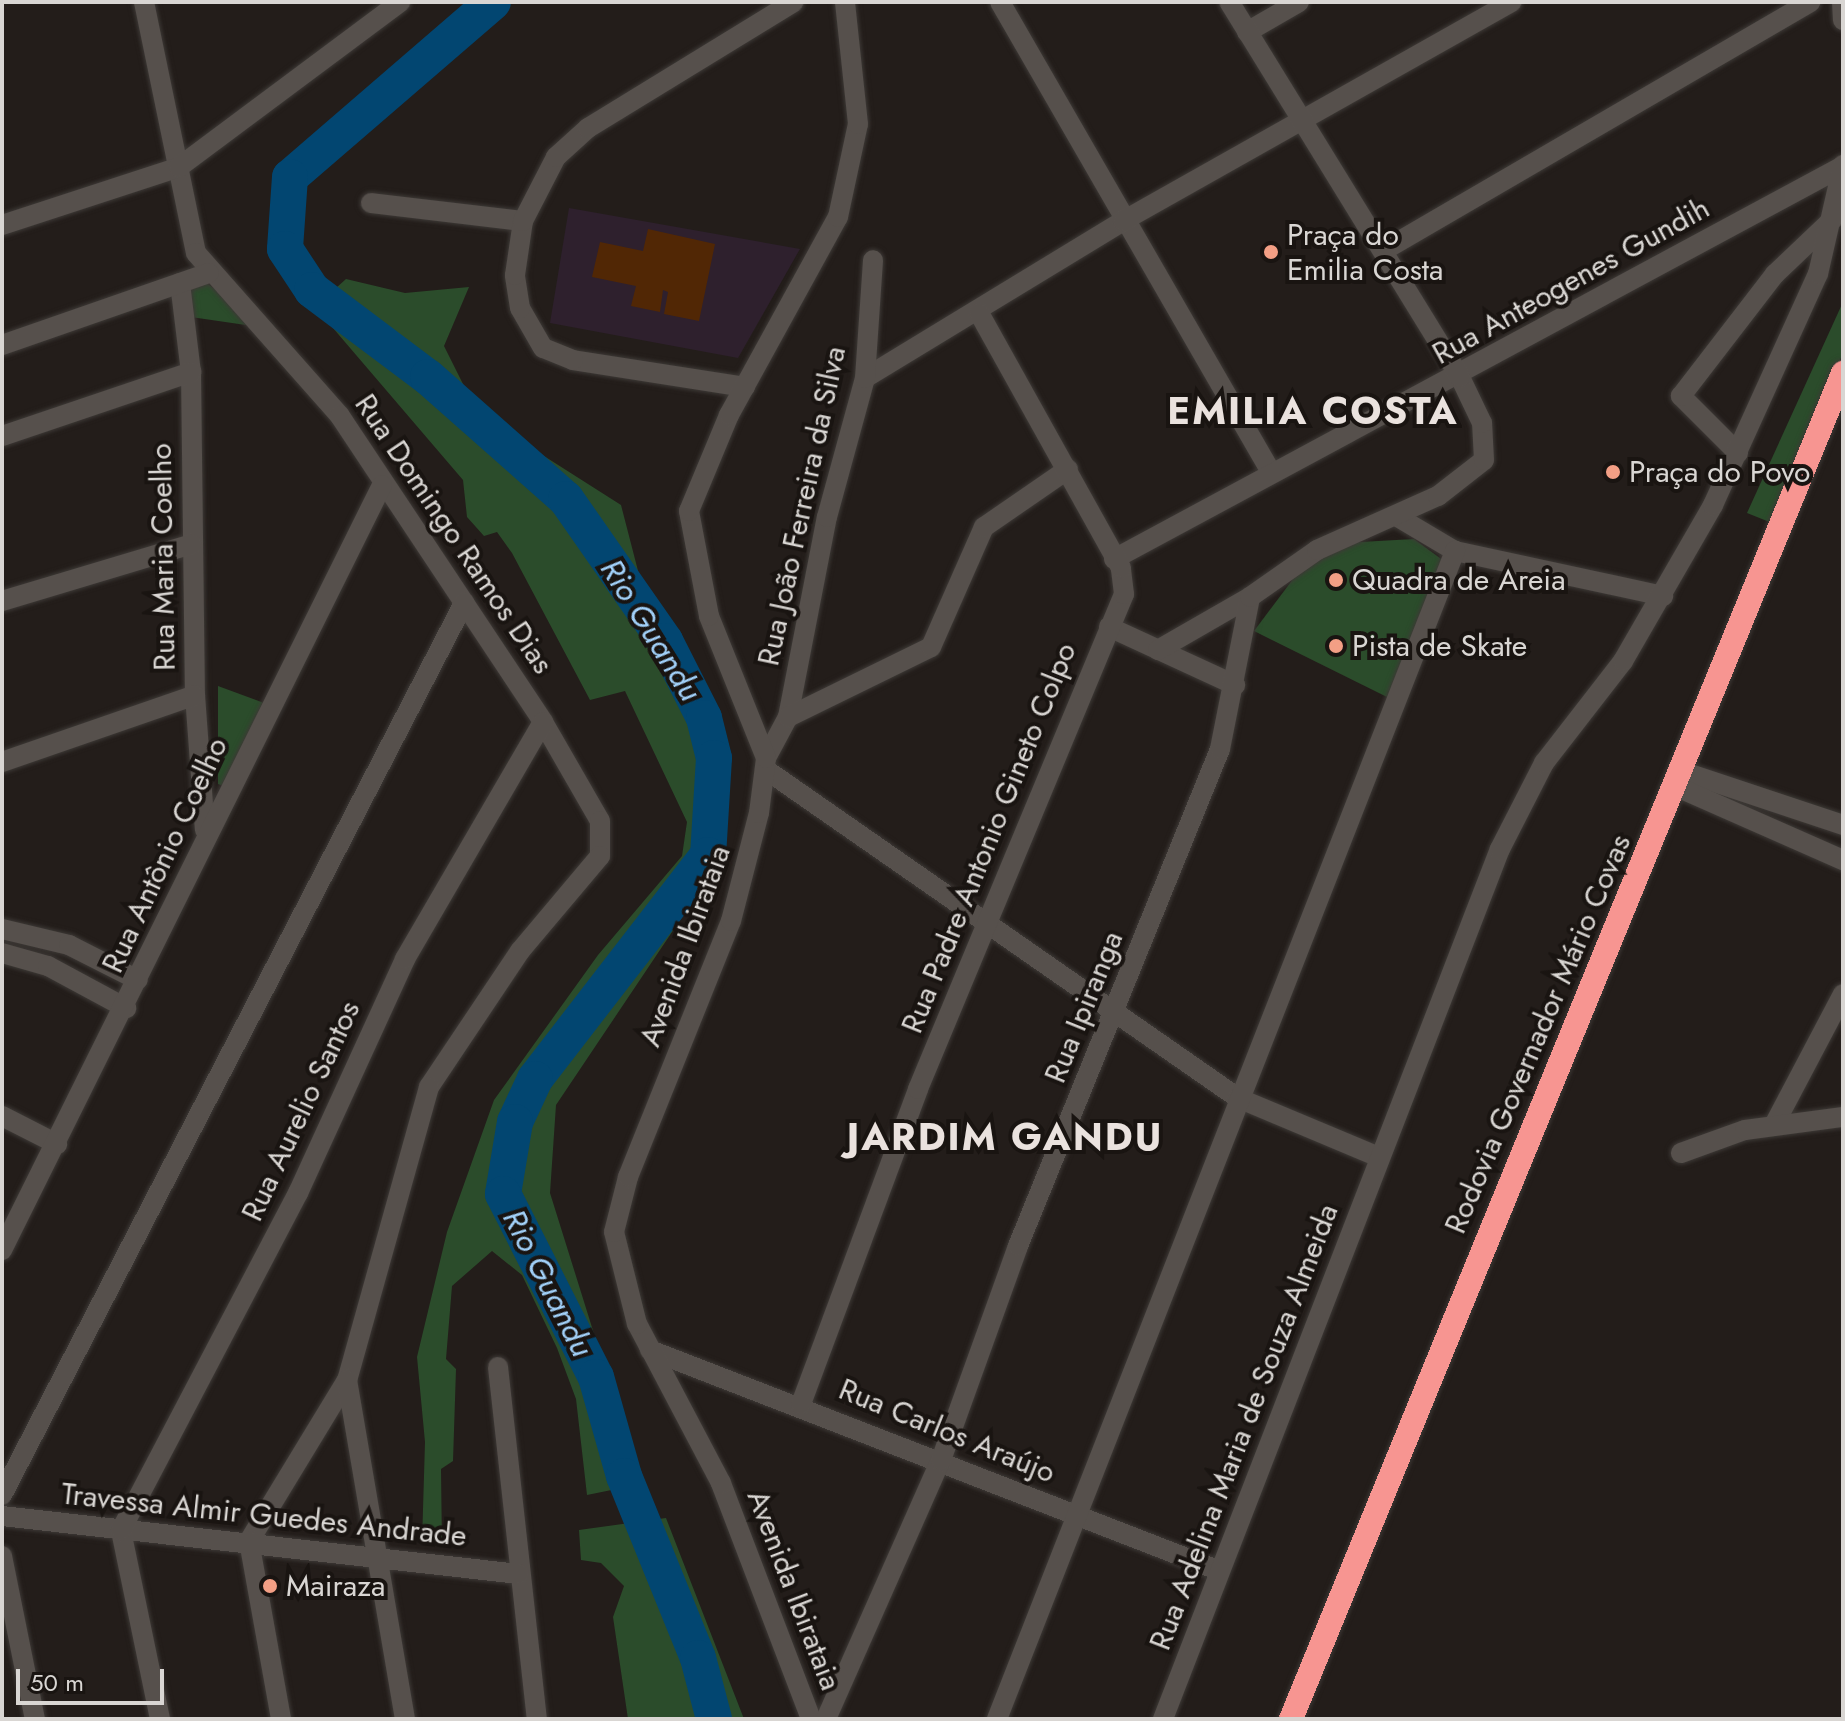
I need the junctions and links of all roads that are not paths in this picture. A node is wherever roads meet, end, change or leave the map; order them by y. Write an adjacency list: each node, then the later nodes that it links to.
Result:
1 (144, 2): 15 (street, Rua Domingo Ramos Dias)
2 (400, 2): 15 (street)
3 (794, 2): 18 (street)
4 (845, 2): 31 (street)
5 (1000, 2): 19 (street)
6 (1229, 2): 12 (street)
7 (1299, 2): 12 (street)
8 (1511, 2): 13 (street)
9 (1810, 2): 21 (street)
10 (1842, 2): 11 (street)
11 (1843, 20)
12 (1247, 32): 13 (street)
13 (1302, 119): 19 (street); 21 (street)
14 (1843, 166): 17 (street, Rua Adelina Maria de Souza Almeida); 29 (street, Rua Anteogenes Gundih)
15 (179, 167): 20 (street); 23 (street, Rua Domingo Ramos Dias)
16 (371, 203): 18 (street)
17 (1836, 216): 33 (street, Rua Adelina Maria de Souza Almeida); 33 (street)
18 (523, 221): 31 (street)
19 (1123, 221): 25 (street); 35 (street)
20 (2, 225)
21 (1386, 249): 29 (street)
22 (873, 260): 30 (street, Rua João Ferreira da Silva)
23 (209, 273): 24 (street); 36 (street, Rua Domingo Ramos Dias)
24 (180, 283): 26 (street); 27 (street, Rua Maria Coelho)
25 (979, 313): 30 (street); 34 (street, Rua Padre Antonio Gineto Colpo)
26 (2, 345)
27 (191, 372): 32 (street); 38 (street, Rua Maria Coelho)
28 (1843, 373): 53 (highway, Rodovia Governador Mário Covas)
29 (1460, 377): 35 (street, Rua Anteogenes Gundih); 37 (street)
30 (865, 378): 49 (street, Rua João Ferreira da Silva)
31 (745, 387): 52 (street)
32 (2, 436)
33 (1738, 453): 41 (street, Rua Adelina Maria de Souza Almeida)
34 (1068, 469): 40 (street, Rua Padre Antonio Gineto Colpo); 49 (street)
35 (1271, 472): 40 (street, Rua Anteogenes Gundih)
36 (382, 485): 44 (street, Rua Domingo Ramos Dias); 55 (street, Rua Antônio Coelho)
37 (1396, 516): 39 (street); 42 (street)
38 (192, 544): 43 (street); 48 (street, Rua Maria Coelho)
39 (1455, 551): 41 (street); 64 (street)
40 (1114, 559): 45 (street, Rua Padre Antonio Gineto Colpo)
41 (1663, 596): 70 (street, Rua Adelina Maria de Souza Almeida)
42 (1250, 597): 46 (street); 47 (street, Rua Ipiranga)
43 (2, 601)
44 (464, 603): 50 (street, Rua Domingo Ramos Dias); 77 (street)
45 (1109, 627): 46 (street); 57 (street, Rua Padre Antonio Gineto Colpo)
46 (1158, 650): 47 (street)
47 (1235, 685): 63 (street, Rua Ipiranga)
48 (195, 695): 51 (street); 55 (street, Rua Maria Coelho)
49 (788, 717): 52 (street, Rua João Ferreira da Silva)
50 (543, 722): 74 (street, Rua Domingo Ramos Dias); 80 (street, Rua Aurelio Santos)
51 (2, 762)
52 (765, 763): 57 (street); 72 (street, Avenida Ibirataia)
53 (1678, 778): 54 (street); 56 (street); 95 (highway, Rodovia Governador Mário Covas)
54 (1843, 825)
55 (205, 831): 60 (street, Rua Antônio Coelho)
56 (1843, 860)
57 (987, 925): 63 (street); 75 (street, Rua Padre Antonio Gineto Colpo)
58 (2, 929): 60 (street)
59 (2, 953): 62 (street)
60 (138, 980): 62 (street, Rua Antônio Coelho)
61 (1843, 994): 67 (street)
62 (126, 1008): 68 (street, Rua Antônio Coelho)
63 (1114, 1017): 64 (street); 76 (street, Rua Ipiranga)
64 (1238, 1098): 70 (street); 79 (street)
65 (2, 1116): 68 (street)
66 (1843, 1117): 67 (street)
67 (1774, 1125): 69 (street)
68 (57, 1144): 71 (street, Rua Antônio Coelho)
69 (1681, 1153)
70 (1379, 1157): 84 (street, Rua Adelina Maria de Souza Almeida)
71 (2, 1250)
72 (650, 1350): 75 (street, Rua Carlos Araújo); 91 (street, Avenida Ibirataia)
73 (498, 1367): 85 (street)
74 (347, 1380): 81 (street); 83 (street)
75 (801, 1404): 76 (street, Rua Carlos Araújo)
76 (941, 1460): 79 (street, Rua Carlos Araújo); 92 (street, Rua Ipiranga)
77 (2, 1495)
78 (2, 1516): 80 (street, Travessa Almir Guedes Andrade)
79 (1074, 1516): 84 (street, Rua Carlos Araújo); 93 (street)
80 (121, 1530): 81 (street, Travessa Almir Guedes Andrade); 87 (street)
81 (249, 1541): 83 (street, Travessa Almir Guedes Andrade); 88 (street)
82 (2, 1556): 86 (street)
83 (379, 1558): 85 (street, Travessa Almir Guedes Andrade); 89 (street)
84 (1220, 1571): 94 (street, Rua Adelina Maria de Souza Almeida)
85 (519, 1574): 90 (street)
86 (35, 1719)
87 (160, 1719)
88 (281, 1719)
89 (405, 1719)
90 (537, 1719)
91 (811, 1719)
92 (826, 1719)
93 (997, 1719)
94 (1163, 1719)
95 (1291, 1719)

